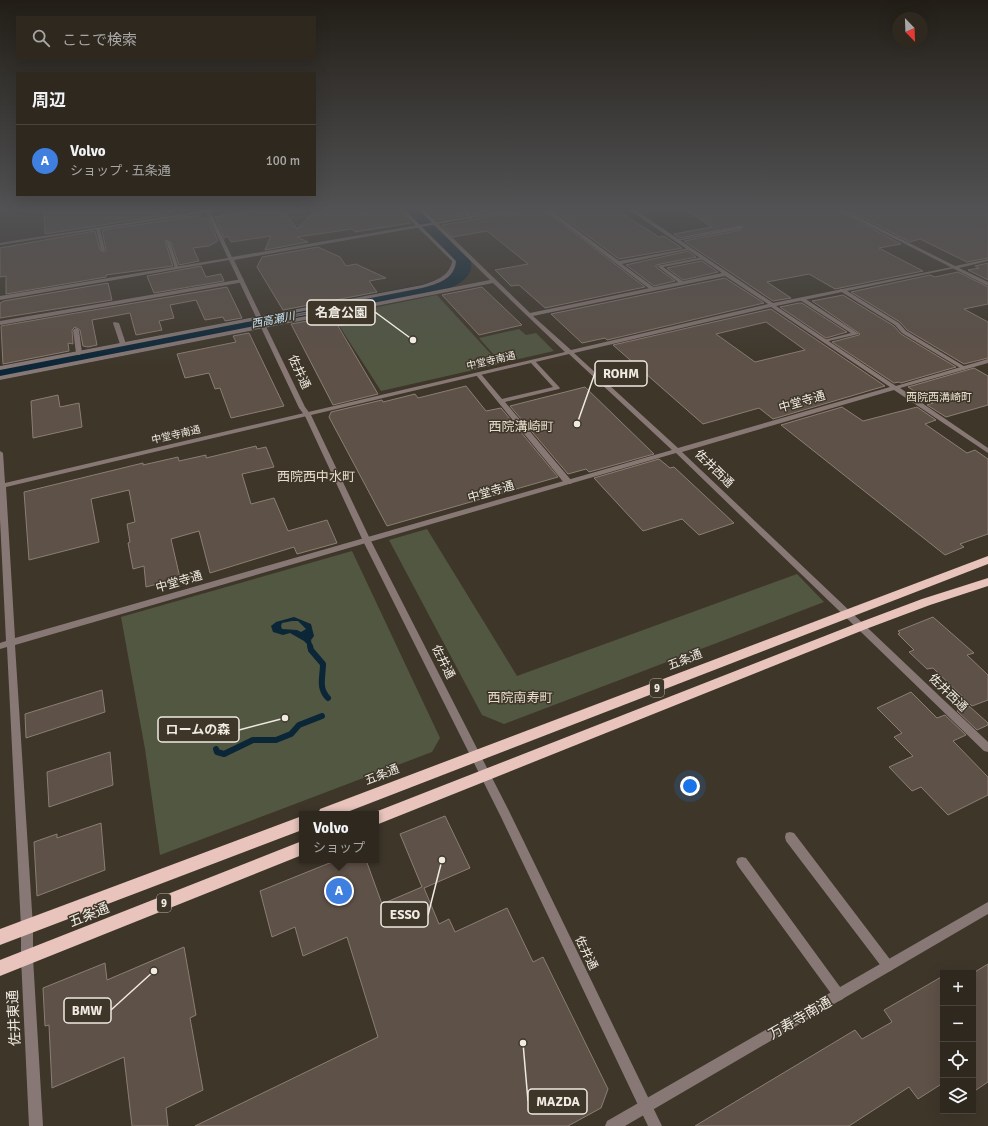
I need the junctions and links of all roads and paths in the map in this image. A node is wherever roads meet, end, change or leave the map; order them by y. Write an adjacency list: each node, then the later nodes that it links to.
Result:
1 (175, 262): 13 (street)
2 (212, 262): 13 (street)
3 (233, 262): 15 (street, 佐井通)
4 (454, 262): 25 (street)
5 (474, 262): 16 (street, 佐井西通)
6 (625, 262): 11 (street)
7 (683, 262): 17 (street)
8 (708, 262): 14 (street)
9 (944, 262): 12 (street)
10 (981, 262): 12 (street, 中堂寺南通)
11 (618, 263): 19 (street)
12 (955, 267): 18 (street); 20 (street, 中堂寺南通)
13 (177, 268): 21 (street)
14 (726, 274): 17 (street); 23 (street)
15 (242, 281): 25 (street, 佐井通); 27 (street)
16 (495, 281): 24 (street, 佐井西通); 25 (street)
17 (682, 283): 19 (street)
18 (988, 284)
19 (653, 289): 24 (street)
20 (842, 290): 22 (street, 中堂寺南通); 36 (street)
21 (0, 298)
22 (802, 299): 23 (street, 中堂寺南通); 29 (street)
23 (772, 306): 29 (street); 32 (street, 中堂寺南通)
24 (529, 315): 32 (street, 佐井西通)
25 (261, 322): 30 (street); 38 (street); 41 (street, 佐井通)
26 (116, 323): 30 (street)
27 (0, 324)
28 (76, 330): 31 (street)
29 (826, 341): 39 (street)
30 (123, 344): 31 (street)
31 (79, 353): 35 (street)
32 (571, 353): 34 (street, 中堂寺南通); 42 (street, 佐井西通)
33 (988, 361): 36 (street, 中堂寺通)
34 (534, 362): 37 (street, 中堂寺南通); 40 (street)
35 (0, 368)
36 (964, 368): 39 (street, 中堂寺通)
37 (479, 375): 40 (street); 41 (street, 中堂寺南通)
38 (0, 378)
39 (894, 387): 42 (street, 中堂寺通); 43 (street)
40 (501, 401): 45 (street)
41 (308, 415): 46 (street, 中堂寺南通); 47 (street, 佐井通)
42 (677, 451): 45 (street, 中堂寺通); 50 (street, 佐井西通)
43 (988, 451)
44 (0, 453): 46 (street, 佐井東通)
45 (568, 482): 47 (street, 中堂寺通)
46 (1, 486): 52 (street, 佐井東通)
47 (367, 541): 52 (street, 中堂寺通); 55 (street, 佐井通)
48 (988, 560): 50 (highway, 五条通 / 9)
49 (988, 582): 51 (highway, 9)
50 (849, 614): 51 (street, 佐井西通); 55 (highway, 五条通 / 9)
51 (862, 626): 54 (street, 佐井西通); 56 (highway, 9)
52 (11, 643): 53 (street, 中堂寺通); 64 (street, 佐井東通)
53 (0, 646)
54 (988, 748)
55 (476, 757): 56 (street, 佐井通); 57 (highway, 五条通 / 9)
56 (485, 774): 58 (highway, 9); 70 (street, 佐井通)
57 (333, 811)
58 (379, 817)
59 (299, 824): 64 (highway, 五条通 / 9)
60 (790, 837): 67 (street)
61 (299, 849): 66 (highway, 五条通 / 9)
62 (742, 862): 69 (street)
63 (988, 908): 67 (street, 万寿寺南通)
64 (27, 927): 65 (highway, 五条通 / 9); 66 (street, 佐井東通)
65 (0, 937)
66 (27, 958): 68 (highway, 五条通 / 9); 71 (street, 佐井東通)
67 (888, 966): 69 (street, 万寿寺南通)
68 (0, 968)
69 (839, 995): 70 (street, 万寿寺南通)
70 (646, 1107): 72 (street, 万寿寺南通); 73 (street, 佐井通)
71 (36, 1126)
72 (612, 1126)
73 (655, 1126)

